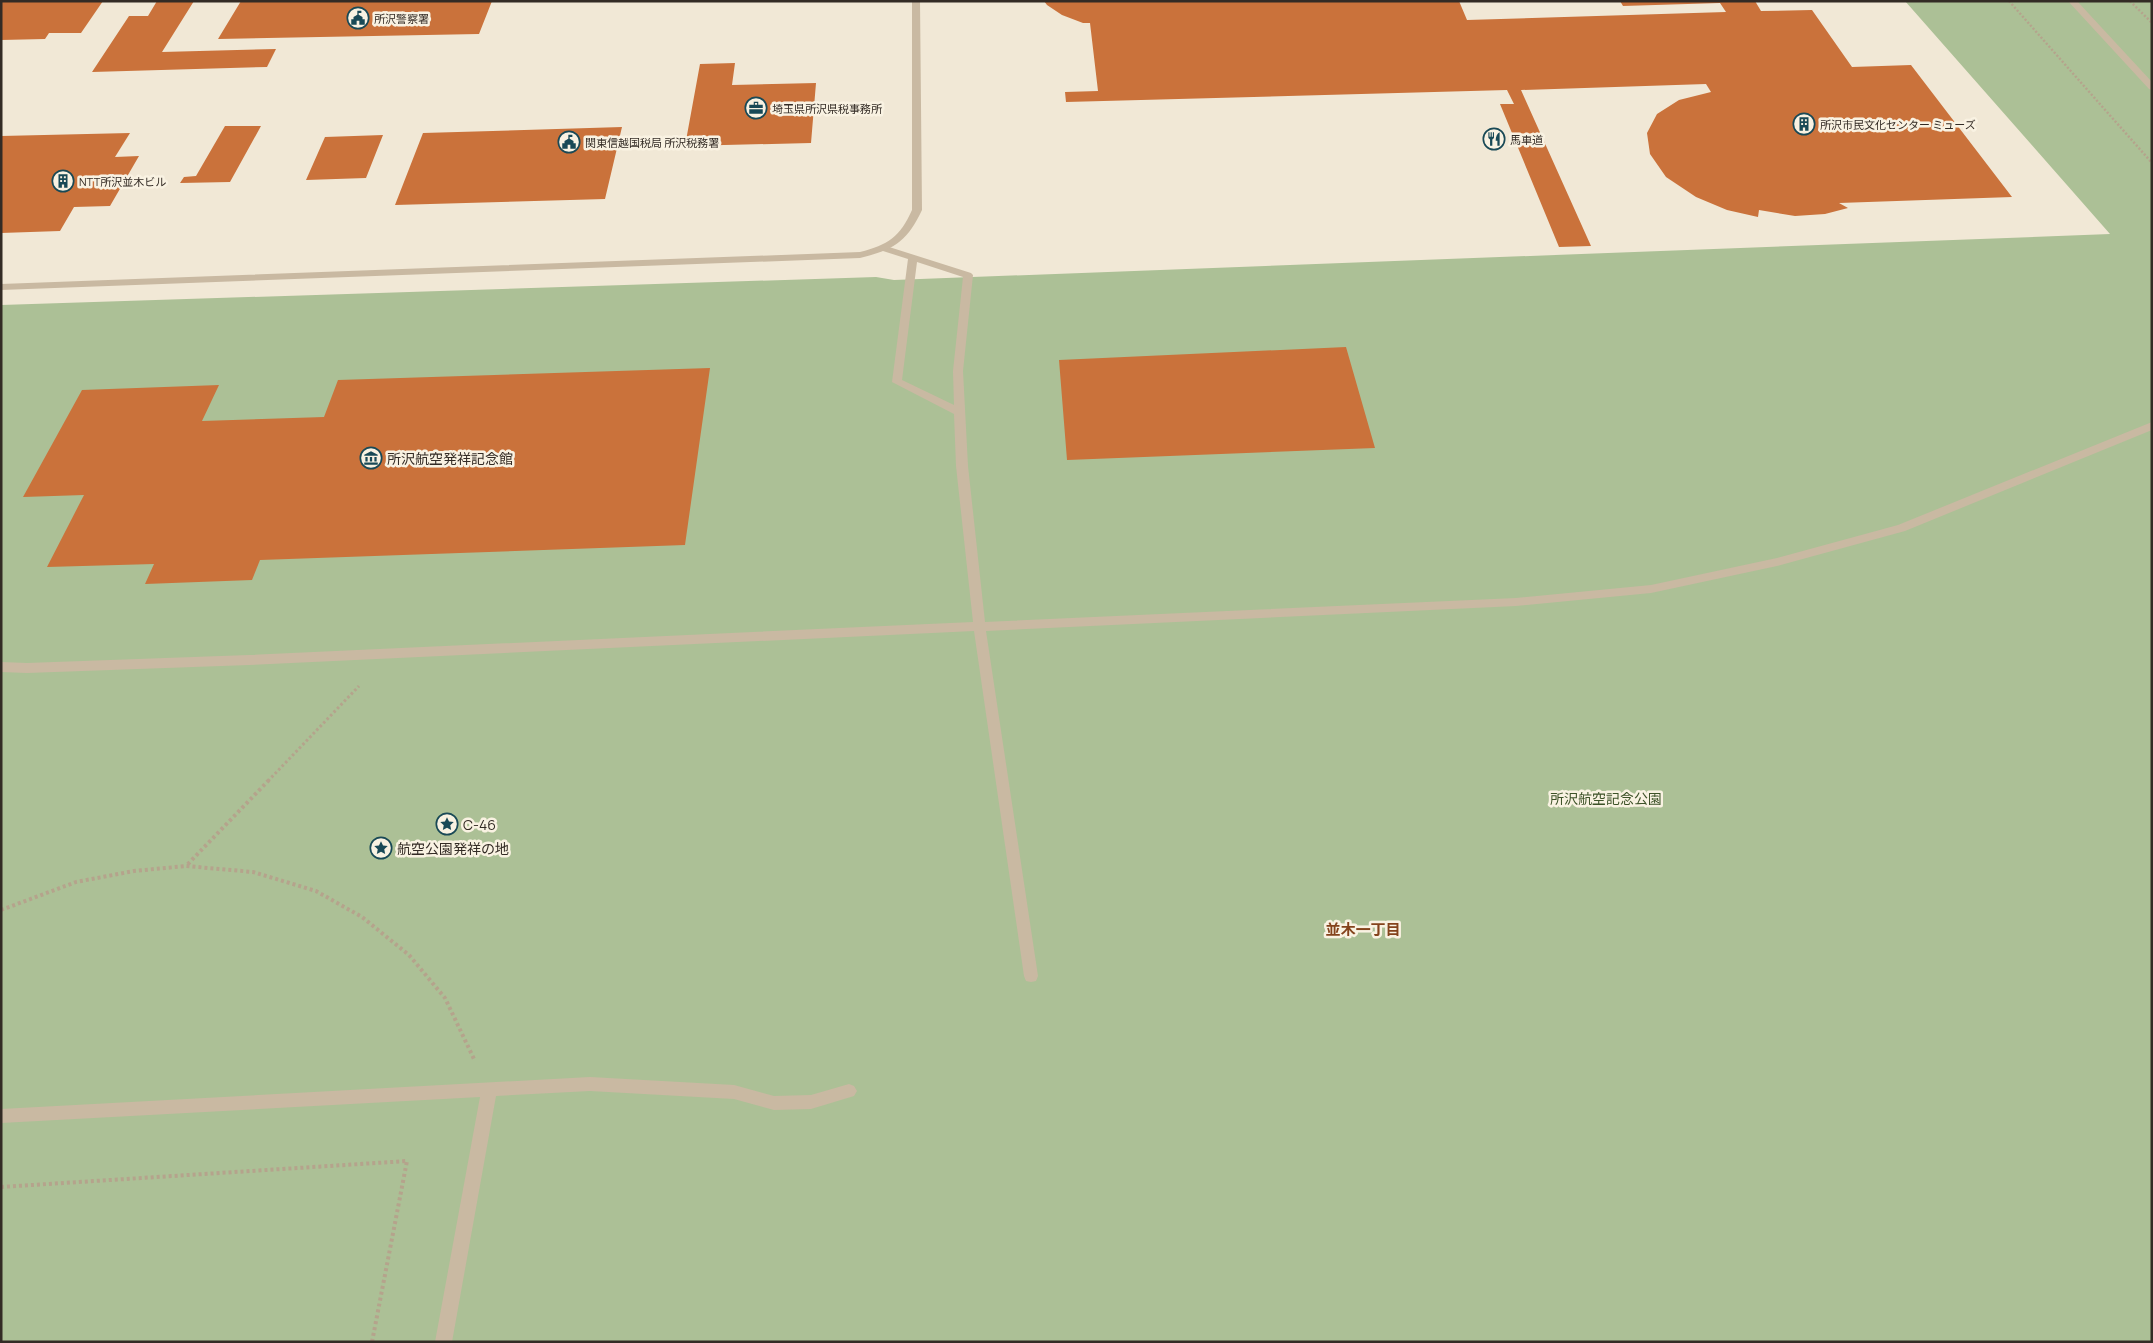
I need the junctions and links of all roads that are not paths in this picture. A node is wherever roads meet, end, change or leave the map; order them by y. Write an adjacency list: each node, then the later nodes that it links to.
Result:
1 (916, 1): 4 (street)
2 (2072, 1): 3 (street)
3 (2152, 86)
4 (886, 249): 5 (street); 6 (street)
5 (913, 258): 7 (street); 7 (street)
6 (1, 287)
7 (959, 412): 9 (street)
8 (2152, 426): 9 (street)
9 (979, 626): 10 (street); 11 (street)
10 (1, 667)
11 (1030, 976)
12 (489, 1090): 13 (street); 14 (street); 15 (street)
13 (849, 1090)
14 (1, 1116)
15 (443, 1342)

